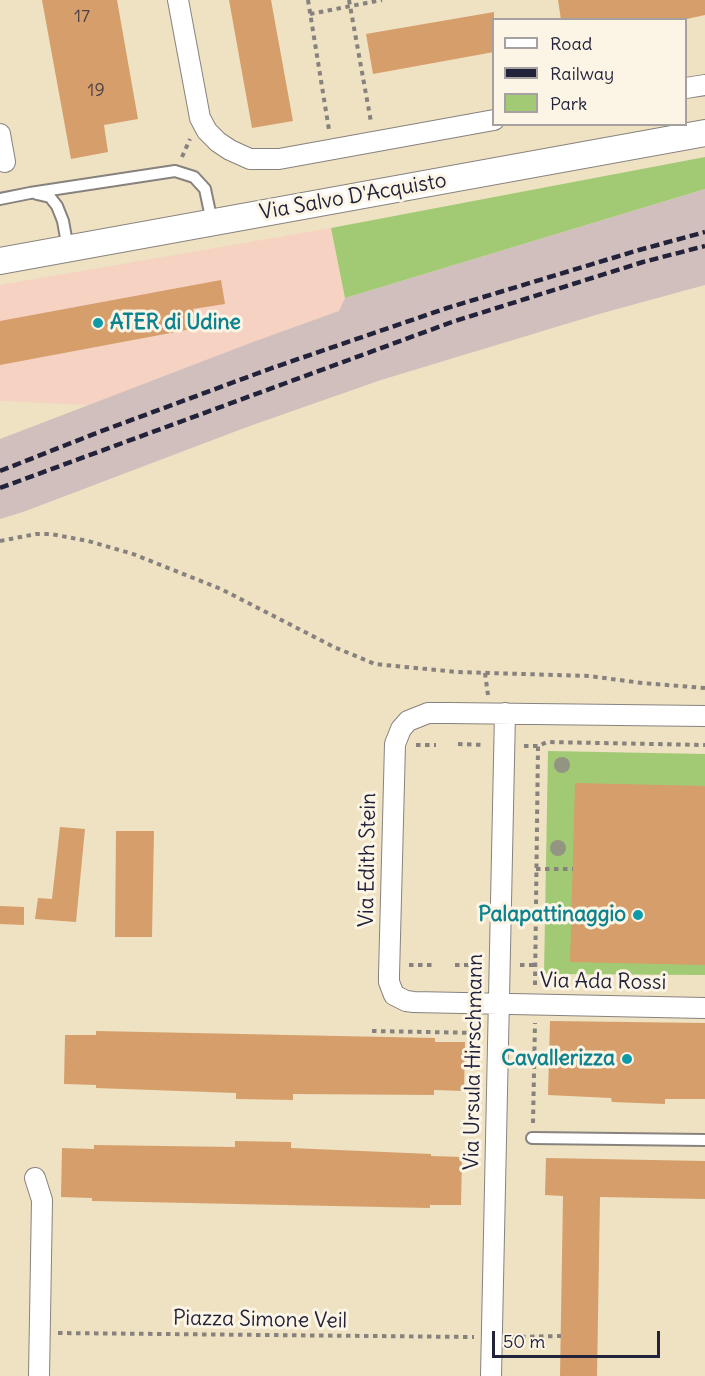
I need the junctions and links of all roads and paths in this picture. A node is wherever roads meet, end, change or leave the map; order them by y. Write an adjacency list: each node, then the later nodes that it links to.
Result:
1 (178, 0): 9 (street)
2 (308, 0): 6 (path)
3 (349, 0): 5 (path)
4 (382, 0): 5 (path)
5 (350, 6): 6 (path); 13 (path)
6 (310, 14): 14 (path)
7 (705, 85): 8 (street)
8 (687, 88)
9 (200, 117): 14 (street); 16 (path)
10 (492, 120): 13 (street)
11 (705, 133): 21 (street, Via Salvo D'Acquisto)
12 (0, 134): 15 (street)
13 (374, 141): 14 (street)
14 (332, 149)
15 (5, 162)
16 (175, 171): 17 (lane); 21 (lane)
17 (30, 193): 18 (lane); 22 (lane)
18 (12, 196): 19 (lane); 20 (lane)
19 (0, 199)
20 (0, 209)
21 (213, 223): 22 (street, Via Salvo D'Acquisto)
22 (68, 249): 23 (street, Via Salvo D'Acquisto)
23 (0, 261)
24 (0, 540): 25 (path)
25 (705, 688)
26 (505, 713): 27 (street, Via Edith Stein); 40 (street, Via Ursula Hirschmann); 40 (street, Via Edith Stein)
27 (705, 716)
28 (458, 744): 29 (path)
29 (492, 745)
30 (705, 745): 31 (path)
31 (536, 868): 32 (path); 38 (path)
32 (573, 869)
33 (399, 965): 34 (path)
34 (432, 965)
35 (455, 965): 36 (path)
36 (489, 965)
37 (514, 965): 38 (path)
38 (535, 965): 39 (path)
39 (535, 988)
40 (499, 1004): 41 (street, Via Ada Rossi); 56 (street, Via Ursula Hirschmann)
41 (705, 1008)
42 (535, 1019): 45 (path)
43 (372, 1031): 44 (path)
44 (478, 1044)
45 (532, 1138): 46 (lane)
46 (705, 1140)
47 (35, 1178): 49 (street)
48 (471, 1327): 53 (path)
49 (40, 1332): 53 (path, Piazza Simone Veil); 55 (street)
50 (561, 1336): 52 (path)
51 (479, 1337): 53 (path, Piazza Simone Veil)
52 (502, 1337)
53 (471, 1338): 54 (path)
54 (471, 1347)
55 (39, 1376)
56 (491, 1376)

